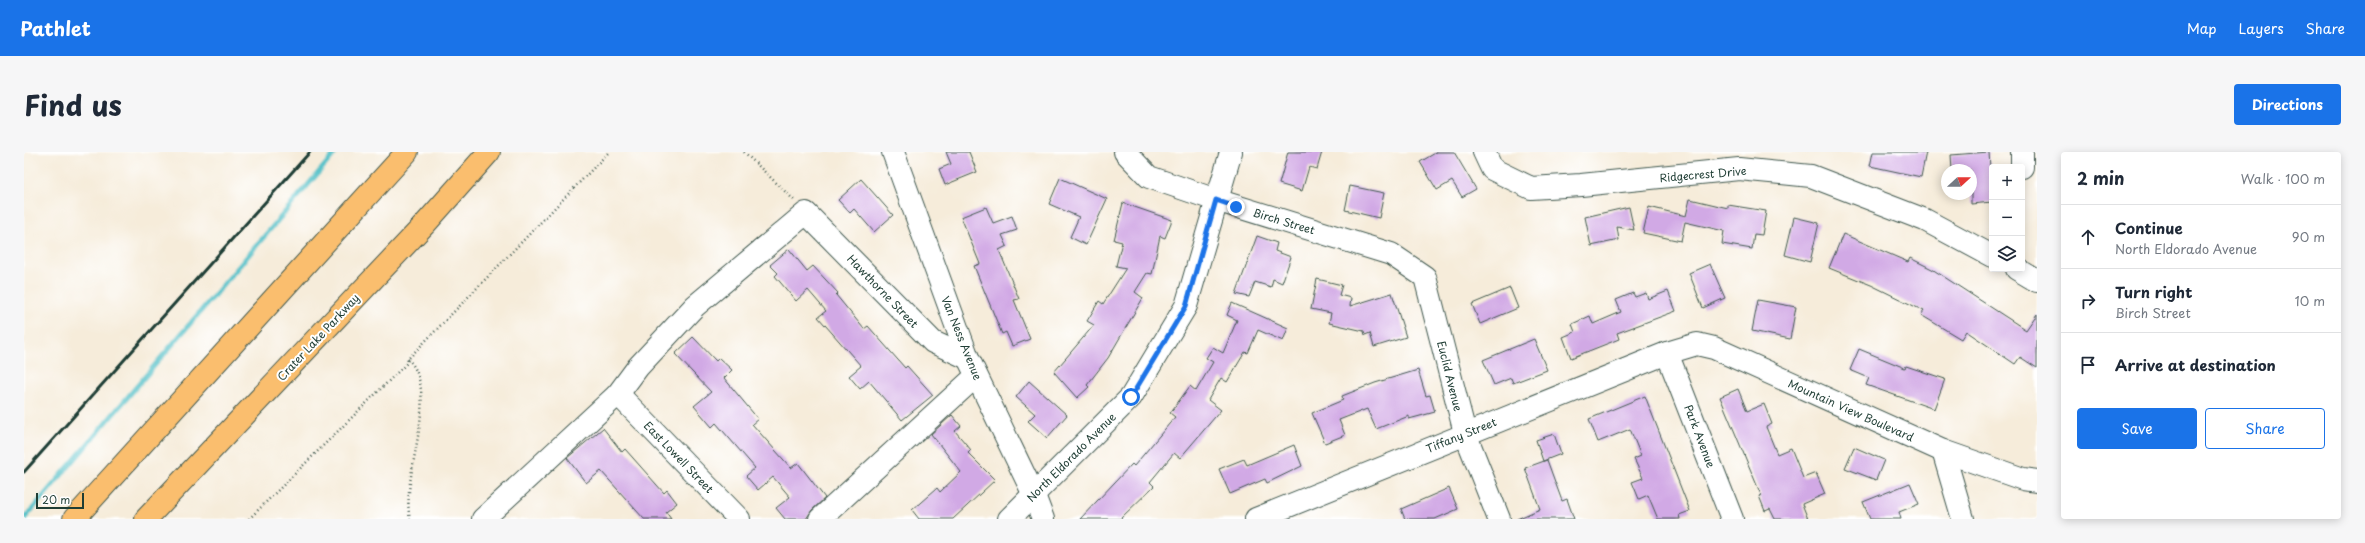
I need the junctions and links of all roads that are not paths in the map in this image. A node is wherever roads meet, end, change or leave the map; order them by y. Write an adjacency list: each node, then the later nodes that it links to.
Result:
1 (407, 152): 20 (main road)
2 (489, 152): 21 (main road, Crater Lake Parkway)
3 (893, 152): 13 (street, Van Ness Avenue)
4 (1125, 152): 9 (street, Birch Street)
5 (1231, 152): 9 (street, North Eldorado Avenue)
6 (1484, 152): 10 (street, Ridgecrest Drive)
7 (2022, 152): 8 (street)
8 (2022, 164)
9 (1216, 200): 11 (street, Birch Street); 18 (street, North Eldorado Avenue)
10 (1989, 254)
11 (1425, 277): 15 (street, Euclid Avenue)
12 (1667, 353): 15 (street, Tiffany Street); 16 (street, Mountain View Boulevard); 28 (street, Park Avenue)
13 (972, 367): 14 (street, Hawthorne Street); 18 (street, Van Ness Avenue); 24 (street)
14 (618, 394): 22 (street); 23 (street, East Lowell Street)
15 (1465, 433): 19 (street, Tiffany Street); 27 (street, Euclid Avenue)
16 (1943, 451): 17 (street, Mountain View Boulevard); 29 (street)
17 (2037, 481)
18 (1034, 495): 25 (street, North Eldorado Avenue); 26 (street, Van Ness Avenue)
19 (1263, 518)
20 (74, 519)
21 (146, 519)
22 (483, 519)
23 (739, 519)
24 (820, 519)
25 (1009, 519)
26 (1043, 519)
27 (1499, 519)
28 (1732, 519)
29 (1963, 519)

